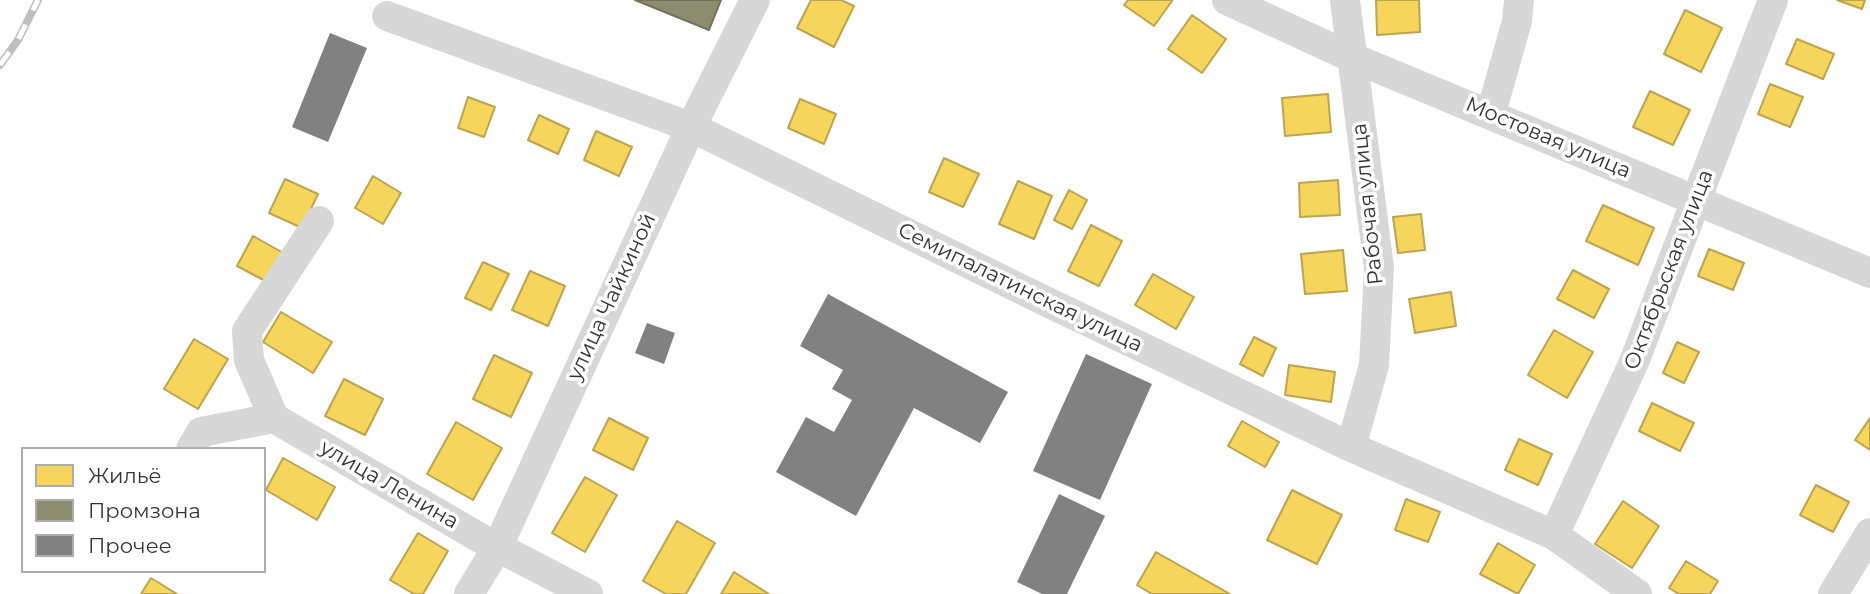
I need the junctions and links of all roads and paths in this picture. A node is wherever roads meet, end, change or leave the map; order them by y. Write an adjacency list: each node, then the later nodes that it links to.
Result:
1 (755, 0): 9 (street, улица Чайкиной)
2 (1227, 0): 7 (street, Мостовая улица)
3 (1345, 0): 7 (street, Рабочая улица)
4 (1520, 0): 8 (street)
5 (1773, 0): 10 (street, Октябрьская улица)
6 (387, 16): 9 (street, Семипалатинская улица)
7 (1351, 57): 8 (street, Мостовая улица); 15 (street, Рабочая улица)
8 (1491, 113): 10 (street, Мостовая улица)
9 (691, 127): 15 (street, Семипалатинская улица); 18 (street, улица Чайкиной)
10 (1696, 201): 12 (street, Мостовая улица); 17 (street, Октябрьская улица)
11 (319, 221): 13 (street)
12 (1870, 273)
13 (274, 418): 14 (street); 18 (street, улица Ленина)
14 (192, 447)
15 (1351, 447): 17 (street, Семипалатинская улица)
16 (1870, 533): 22 (street)
17 (1554, 535): 21 (street, Семипалатинская улица)
18 (498, 546): 19 (street, улица Чайкиной); 20 (street, улица Ленина)
19 (469, 594)
20 (588, 594)
21 (1637, 594)
22 (1833, 594)

